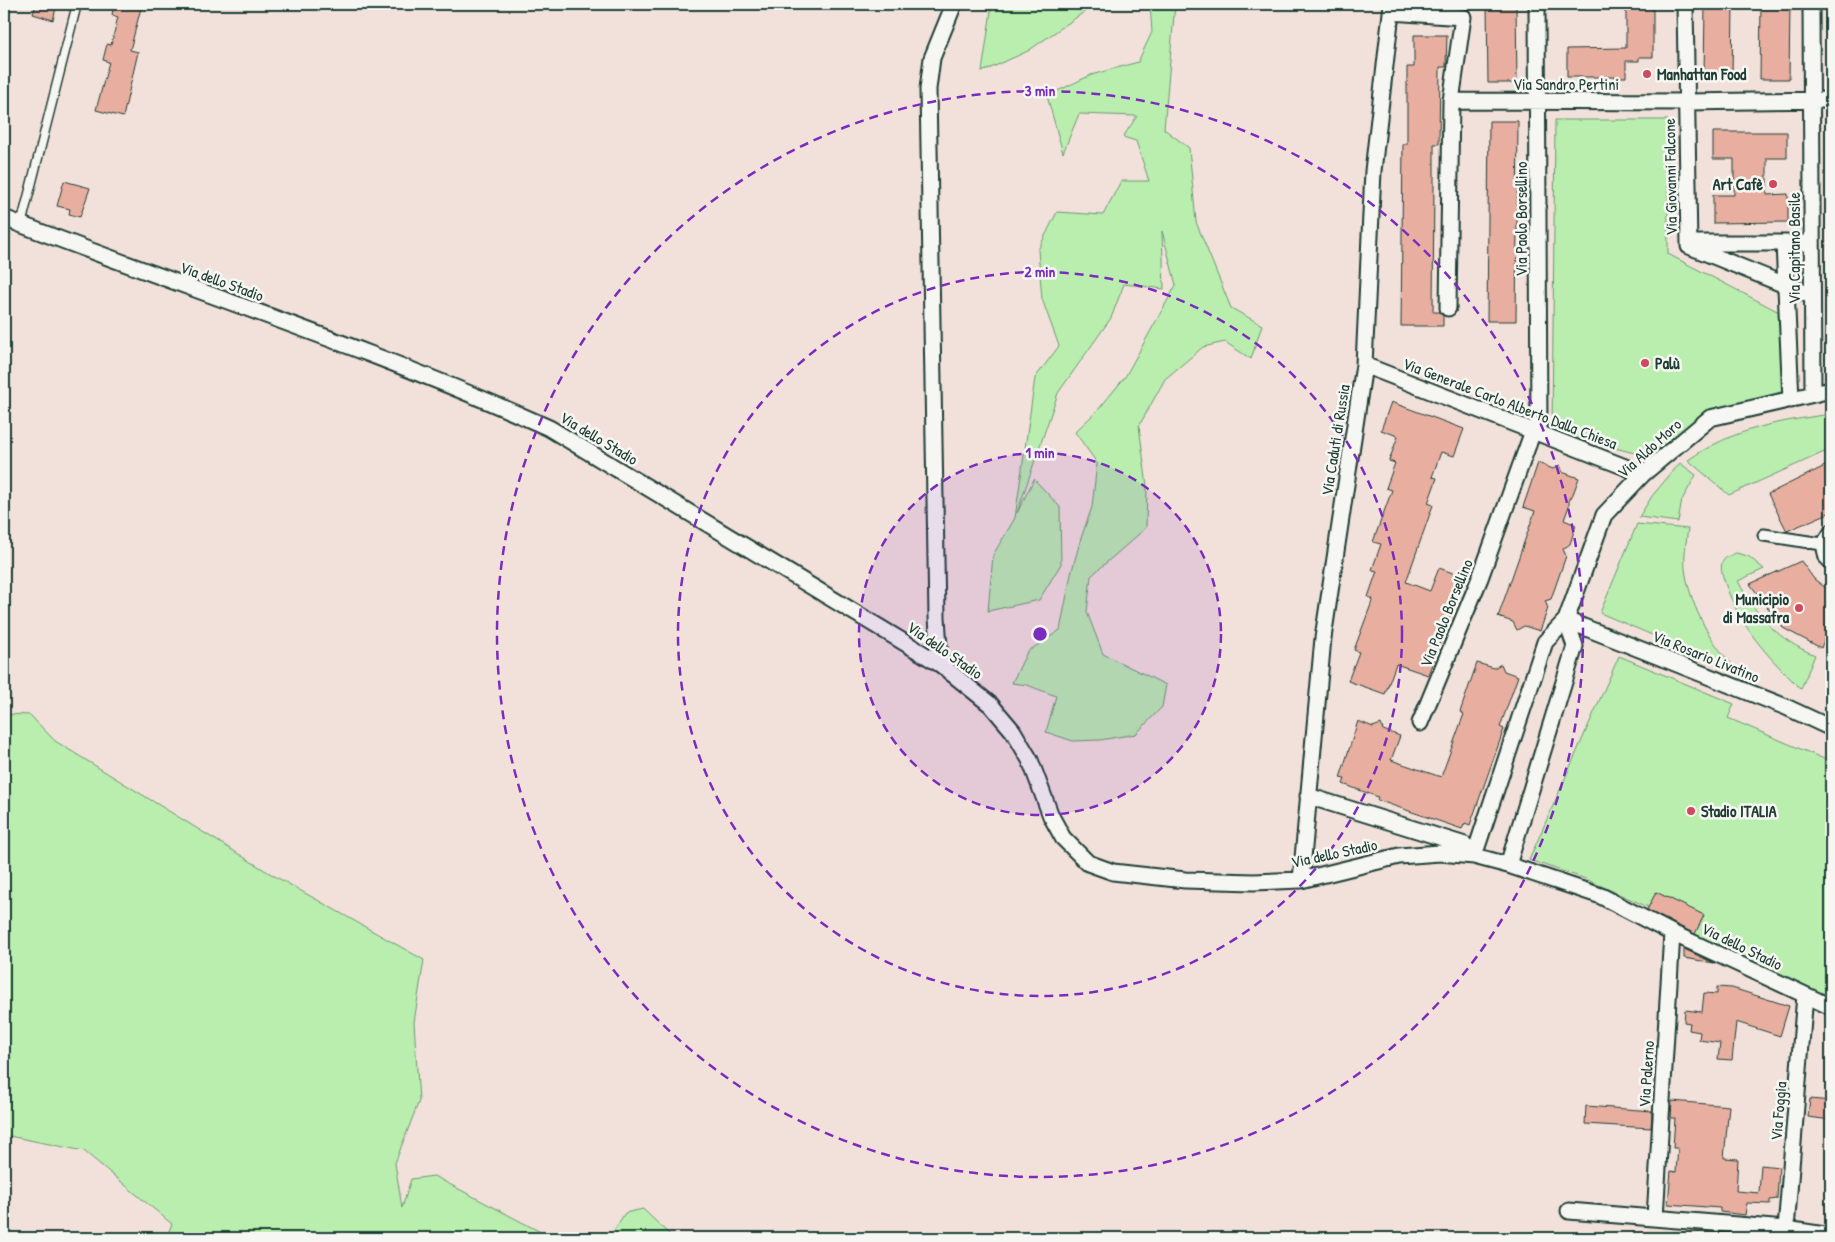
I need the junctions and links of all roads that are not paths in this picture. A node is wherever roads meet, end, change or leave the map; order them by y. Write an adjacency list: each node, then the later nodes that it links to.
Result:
1 (77, 4): 13 (lane)
2 (954, 4): 31 (street)
3 (1537, 4): 9 (street, Via Paolo Borsellino)
4 (1685, 4): 11 (street, Via Giovanni Falcone)
5 (1811, 4): 10 (street, Via Capitano Basile)
6 (1392, 8): 8 (street); 20 (street, Via Caduti di Russia)
7 (1831, 100): 10 (street, Via Sandro Pertini)
8 (1451, 101): 9 (street, Via Sandro Pertini); 19 (street)
9 (1539, 101): 11 (street, Via Sandro Pertini); 24 (street, Via Paolo Borsellino)
10 (1811, 101): 11 (street, Via Sandro Pertini); 16 (street, Via Capitano Basile)
11 (1686, 102): 14 (street, Via Giovanni Falcone)
12 (4, 218): 13 (street, Via dello Stadio)
13 (21, 225): 31 (street, Via dello Stadio)
14 (1689, 243): 15 (street); 17 (street, Via Giovanni Falcone)
15 (1784, 243): 16 (street); 17 (street, Via Capitano Basile)
16 (1811, 243): 18 (street, Via Capitano Basile)
17 (1785, 285): 18 (street, Via Giovanni Falcone); 23 (street, Via Capitano Basile)
18 (1812, 296): 22 (street, Via Capitano Basile)
19 (1448, 308)
20 (1364, 365): 24 (street, Via Generale Carlo Alberto Dalla Chiesa); 34 (street, Via Caduti di Russia)
21 (1831, 390): 22 (street, Via Aldo Moro)
22 (1813, 394): 23 (street, Via Aldo Moro)
23 (1791, 400): 25 (street, Via Aldo Moro)
24 (1536, 432): 25 (street, Via Generale Carlo Alberto Dalla Chiesa); 32 (street, Via Paolo Borsellino)
25 (1643, 474): 30 (street, Via Aldo Moro)
26 (1831, 530): 28 (street)
27 (1764, 535): 28 (street)
28 (1822, 544): 29 (street)
29 (1831, 564)
30 (1566, 620): 33 (street, Via Rosario Livatino); 35 (street, Via Aldo Moro); 36 (street)
31 (940, 664): 37 (street, Via dello Stadio)
32 (1420, 723)
33 (1831, 728)
34 (1308, 796): 35 (street); 37 (street, Via Caduti di Russia)
35 (1474, 856): 36 (street, Via dello Stadio); 37 (street, Via dello Stadio)
36 (1508, 865): 38 (street, Via dello Stadio)
37 (1301, 880)
38 (1672, 933): 39 (street, Via dello Stadio); 42 (street, Via Palerno)
39 (1805, 995): 40 (street, Via dello Stadio); 43 (street, Via Foggia)
40 (1831, 1007)
41 (1569, 1211): 42 (street)
42 (1655, 1218): 43 (street)
43 (1786, 1230): 44 (street)
44 (1831, 1236)

